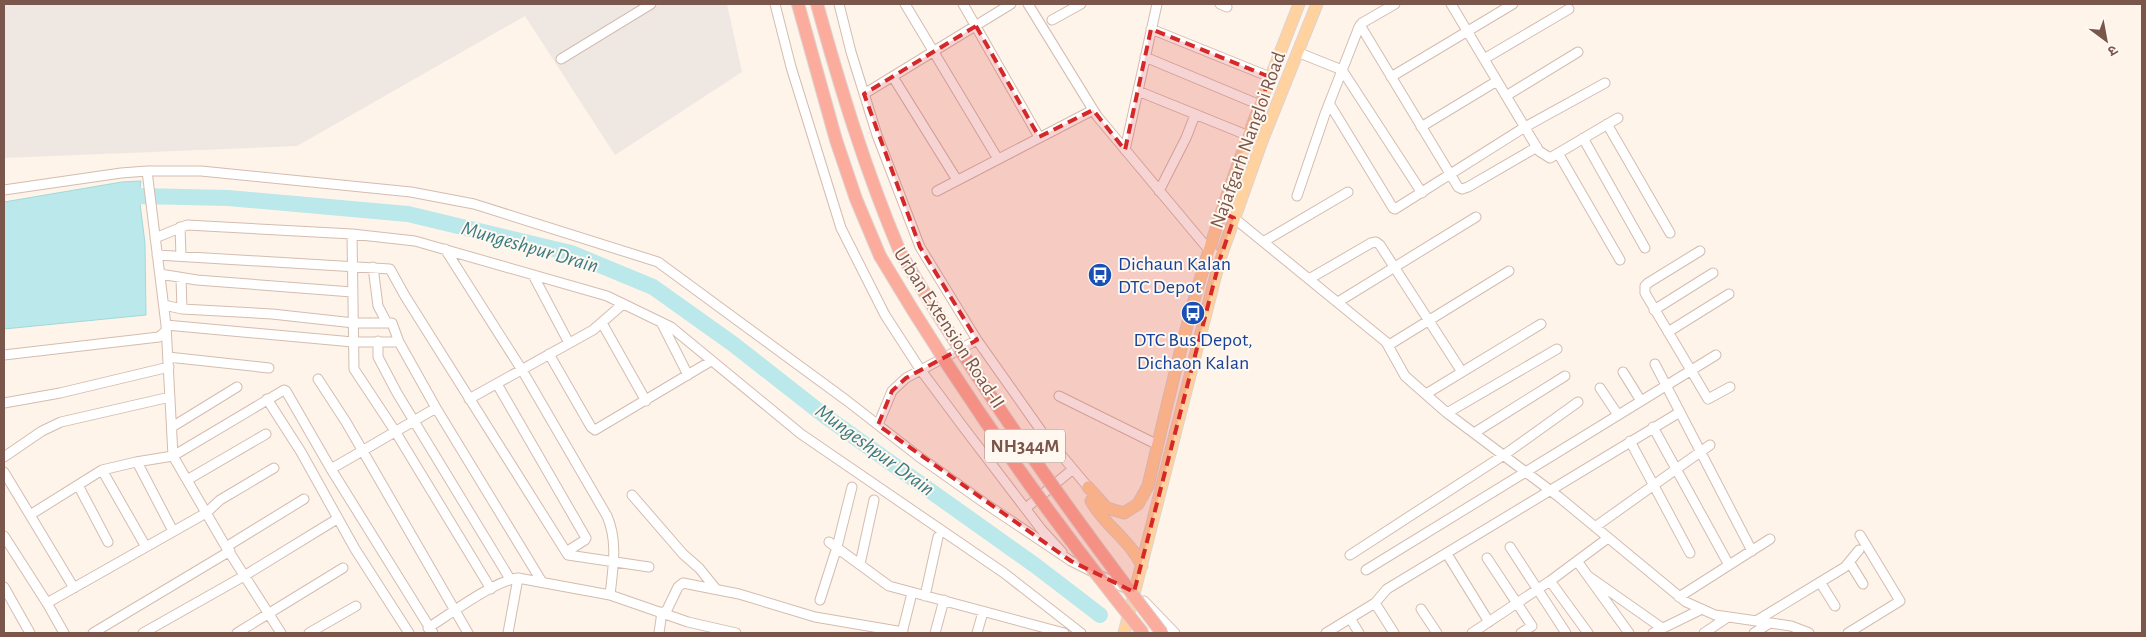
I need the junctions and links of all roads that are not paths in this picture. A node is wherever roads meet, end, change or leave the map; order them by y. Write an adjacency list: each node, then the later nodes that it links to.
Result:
1 (651, 4): 27 (street)
2 (775, 4): 119 (street)
3 (798, 4): 268 (highway, Urban Extension Road-II / NH344M, bridge)
4 (817, 4): 269 (highway, Urban Extension Road-II / NH344M, bridge)
5 (838, 4): 36 (street)
6 (905, 4): 23 (street)
7 (963, 4): 20 (street)
8 (1011, 4): 20 (street)
9 (1028, 4): 40 (street)
10 (1081, 4): 18 (street)
11 (1157, 4): 21 (street)
12 (1299, 4): 31 (main road, Najafgarh Nangloi Road)
13 (1317, 4): 24 (main road)
14 (1395, 4): 19 (street)
15 (1451, 4): 22 (street)
16 (1513, 4): 22 (street)
17 (1569, 9): 28 (street)
18 (1052, 20)
19 (1360, 25): 29 (street); 32 (street)
20 (976, 26): 23 (street); 47 (street)
21 (1151, 29): 26 (street); 31 (street)
22 (1466, 30): 28 (street); 32 (street)
23 (933, 52): 30 (street); 52 (street)
24 (1297, 52): 29 (street); 64 (main road)
25 (1578, 52): 37 (street)
26 (1145, 57): 35 (street); 39 (street)
27 (561, 59)
28 (1484, 59): 33 (street)
29 (1342, 70): 38 (street); 60 (street)
30 (893, 77): 36 (street); 55 (street)
31 (1270, 77): 39 (main road, Najafgarh Nangloi Road)
32 (1391, 77): 45 (street)
33 (1497, 81): 37 (street); 45 (street)
34 (1605, 82): 44 (street)
35 (1138, 91): 41 (street); 50 (street)
36 (864, 94): 102 (street)
37 (1506, 96): 44 (street)
38 (1329, 103): 60 (street); 61 (street)
39 (1260, 105): 46 (main road, Najafgarh Nangloi Road)
40 (1093, 110): 47 (street); 50 (street)
41 (1195, 115): 46 (street); 58 (street)
42 (1618, 118): 43 (street)
43 (1607, 124): 48 (street); 66 (street)
44 (1525, 126): 49 (street); 54 (street)
45 (1421, 127): 54 (street)
46 (1249, 136): 62 (main road, Najafgarh Nangloi Road)
47 (1039, 138): 52 (street)
48 (1583, 138): 51 (street); 70 (street)
49 (1537, 147): 51 (street); 54 (street)
50 (1125, 150): 58 (street)
51 (1558, 153): 77 (street)
52 (998, 159): 55 (street)
53 (147, 171): 56 (street); 68 (street); 146 (street)
54 (1449, 174): 60 (street)
55 (957, 180): 57 (street)
56 (4, 190)
57 (937, 191)
58 (1159, 191): 72 (street)
59 (1348, 192): 69 (street)
60 (1422, 193)
61 (1297, 196)
62 (1221, 212): 64 (street); 72 (main road, Najafgarh Nangloi Road)
63 (1476, 217): 80 (street)
64 (1234, 218): 69 (street); 76 (main road)
65 (180, 227): 67 (street); 68 (street); 75 (street)
66 (1670, 233)
67 (352, 234): 71 (street); 78 (street)
68 (155, 238): 74 (street)
69 (1263, 242): 86 (street)
70 (1644, 248)
71 (444, 249): 84 (street); 120 (street)
72 (1209, 250): 76 (street); 109 (main road, Najafgarh Nangloi Road)
73 (1700, 251): 93 (street)
74 (157, 255): 75 (street); 83 (street)
75 (181, 256): 78 (street)
76 (1220, 259): 112 (main road)
77 (1620, 260)
78 (352, 267): 79 (street); 87 (street)
79 (373, 267): 97 (street); 136 (street)
80 (1395, 268): 86 (street); 89 (street); 94 (street)
81 (1509, 270): 94 (street)
82 (1714, 273): 93 (street)
83 (160, 274): 85 (street); 91 (street)
84 (533, 275): 90 (street); 106 (street)
85 (181, 278): 87 (street); 92 (street)
86 (1309, 279): 89 (street)
87 (352, 292): 96 (street)
88 (1729, 294): 101 (street)
89 (1338, 302): 107 (street)
90 (623, 304): 95 (street); 98 (street)
91 (164, 306): 92 (street); 100 (street)
92 (182, 309): 96 (street)
93 (1654, 310): 101 (street)
94 (1429, 320): 107 (street); 122 (street)
95 (661, 322): 115 (street); 124 (street)
96 (354, 323): 97 (street); 104 (street)
97 (387, 323): 105 (street)
98 (602, 323): 106 (street); 137 (street)
99 (1541, 324): 122 (street)
100 (166, 328): 104 (street); 111 (street); 114 (street)
101 (1668, 332): 121 (street)
102 (977, 340): 119 (street); 163 (street)
103 (378, 341): 104 (street); 105 (street); 145 (street)
104 (353, 342): 149 (street)
105 (399, 342): 141 (street)
106 (569, 343): 110 (street)
107 (1389, 345): 132 (street)
108 (1557, 349): 143 (street)
109 (1181, 352): 112 (main road); 153 (main road, Najafgarh Nangloi Road)
110 (549, 354): 120 (street); 137 (street)
111 (4, 355)
112 (1194, 355): 206 (main road)
113 (1716, 355): 121 (street)
114 (168, 357): 117 (street); 118 (street)
115 (712, 361): 124 (street); 266 (street)
116 (1655, 364): 128 (street)
117 (169, 367): 133 (street); 139 (street)
118 (269, 368)
119 (920, 369): 146 (street); 177 (street)
120 (522, 370): 127 (street); 202 (street)
121 (1690, 370): 128 (street); 130 (street)
122 (1462, 372): 132 (street)
123 (1623, 372): 138 (street)
124 (688, 375): 137 (street)
125 (1565, 376): 150 (street)
126 (318, 379): 155 (street)
127 (497, 384): 136 (street); 195 (street)
128 (1667, 385): 138 (street); 142 (street)
129 (237, 387): 147 (street)
130 (1730, 387)
131 (1600, 388): 144 (street)
132 (1426, 394): 143 (street)
133 (170, 396): 147 (street); 159 (street)
134 (1059, 396): 153 (street)
135 (267, 399): 158 (street); 162 (street); 180 (street)
136 (470, 399): 195 (street)
137 (646, 400)
138 (1641, 401): 144 (street)
139 (4, 402)
140 (1578, 402): 157 (street)
141 (436, 408): 145 (street); 214 (street)
142 (1680, 412): 148 (street); 156 (street)
143 (1447, 413): 150 (street)
144 (1618, 415): 167 (street)
145 (415, 420): 149 (street); 212 (street)
146 (878, 425): 200 (street)
147 (172, 427): 158 (street)
148 (1653, 427): 152 (street); 164 (street)
149 (395, 432): 155 (street); 219 (street)
150 (1474, 433): 157 (street)
151 (266, 434): 168 (street)
152 (1630, 441): 170 (street); 173 (street)
153 (1158, 445): 172 (main road, Najafgarh Nangloi Road)
154 (1710, 445): 156 (street)
155 (362, 451): 162 (street); 236 (street)
156 (1701, 452): 164 (street); 194 (street)
157 (1504, 455): 167 (street); 198 (street)
158 (173, 456): 160 (street); 168 (street)
159 (4, 457)
160 (136, 462): 165 (street); 182 (street)
161 (274, 468): 178 (street)
162 (331, 468): 246 (street)
163 (1073, 469): 172 (street); 177 (street)
164 (1676, 469): 170 (street); 205 (street)
165 (102, 470): 169 (street); 190 (street)
166 (4, 472): 179 (street)
167 (1526, 472): 173 (street); 209 (street)
168 (187, 480): 178 (street)
169 (78, 485): 179 (street); 188 (street)
170 (1653, 485): 181 (street); 196 (street)
171 (852, 487): 189 (street)
172 (1088, 487): 206 (main road)
173 (1550, 491): 181 (street); 197 (street)
174 (632, 495): 220 (street)
175 (304, 499): 192 (street)
176 (874, 500): 204 (street)
177 (1026, 508): 200 (street)
178 (206, 513): 182 (street); 192 (street)
179 (30, 515): 218 (street)
180 (337, 519): 210 (street); 258 (street)
181 (1595, 527): 186 (street)
182 (173, 531): 190 (street)
183 (1860, 535): 283 (street)
184 (4, 536): 230 (street)
185 (938, 537): 225 (street)
186 (1608, 538): 201 (street); 226 (street)
187 (1770, 539): 194 (street)
188 (108, 542)
189 (833, 544): 204 (street); 227 (street)
190 (146, 547): 218 (street)
191 (1510, 547): 221 (street)
192 (228, 549): 210 (street); 253 (street)
193 (1859, 550): 203 (street)
194 (1752, 551): 205 (street)
195 (566, 552): 202 (street)
196 (1690, 553)
197 (1446, 554): 229 (street); 243 (street)
198 (1350, 555)
199 (1487, 558): 231 (street)
200 (1070, 561): 223 (street)
201 (1577, 561): 211 (street); 213 (street)
202 (613, 563): 208 (street); 224 (street)
203 (1850, 563): 215 (street); 216 (street)
204 (860, 564): 222 (street)
205 (1729, 565): 226 (street)
206 (1142, 566): 223 (main road)
207 (343, 568): 239 (street)
208 (649, 568)
209 (1366, 570)
210 (244, 576): 239 (street); 254 (street)
211 (1588, 576): 245 (street); 250 (street)
212 (514, 578): 214 (street); 219 (street); 260 (street)
213 (1550, 581): 221 (street); 278 (street)
214 (542, 582): 224 (street)
215 (1820, 582): 233 (street); 242 (street)
216 (1863, 584)
217 (4, 588): 251 (street)
218 (74, 588): 230 (street)
219 (490, 589): 236 (street)
220 (716, 589): 238 (street); 249 (street)
221 (1536, 590): 231 (street); 277 (street)
222 (912, 593): 225 (street); 249 (street)
223 (1132, 593): 267 (main road); 270 (street)
224 (610, 595): 238 (street)
225 (925, 596): 228 (street)
226 (1679, 597): 235 (street)
227 (820, 600)
228 (944, 600): 237 (street); 263 (street)
229 (1375, 602): 241 (street); 273 (street)
230 (47, 603): 252 (street)
231 (1516, 604): 243 (street); 248 (street)
232 (356, 606): 257 (street)
233 (1835, 606)
234 (1421, 609): 274 (street)
235 (1702, 610): 240 (street); 245 (street)
236 (455, 611): 246 (street); 259 (street)
237 (982, 612): 247 (street); 264 (street)
238 (664, 613): 261 (street); 262 (street)
239 (270, 615): 255 (street); 256 (street)
240 (1728, 617): 242 (street); 280 (street)
241 (1350, 618): 271 (street); 272 (street)
242 (1756, 621): 244 (street)
243 (1489, 622): 275 (street)
244 (1770, 623): 281 (street); 282 (street)
245 (1662, 628): 279 (street)
246 (431, 630)
247 (1038, 630): 265 (street)
248 (1534, 630): 276 (street)
249 (903, 632)
250 (1625, 632)
251 (30, 633)
252 (64, 633)
253 (93, 633)
254 (144, 633)
255 (237, 633)
256 (281, 633)
257 (309, 633)
258 (409, 633)
259 (468, 633)
260 (508, 633)
261 (658, 633)
262 (736, 633)
263 (935, 633)
264 (977, 633)
265 (1064, 633)
266 (1081, 633)
267 (1124, 633)
268 (1144, 633)
269 (1162, 633)
270 (1176, 633)
271 (1326, 633)
272 (1359, 633)
273 (1394, 633)
274 (1437, 633)
275 (1472, 633)
276 (1521, 633)
277 (1566, 633)
278 (1588, 633)
279 (1653, 633)
280 (1704, 633)
281 (1754, 633)
282 (1809, 633)
283 (1848, 633)

